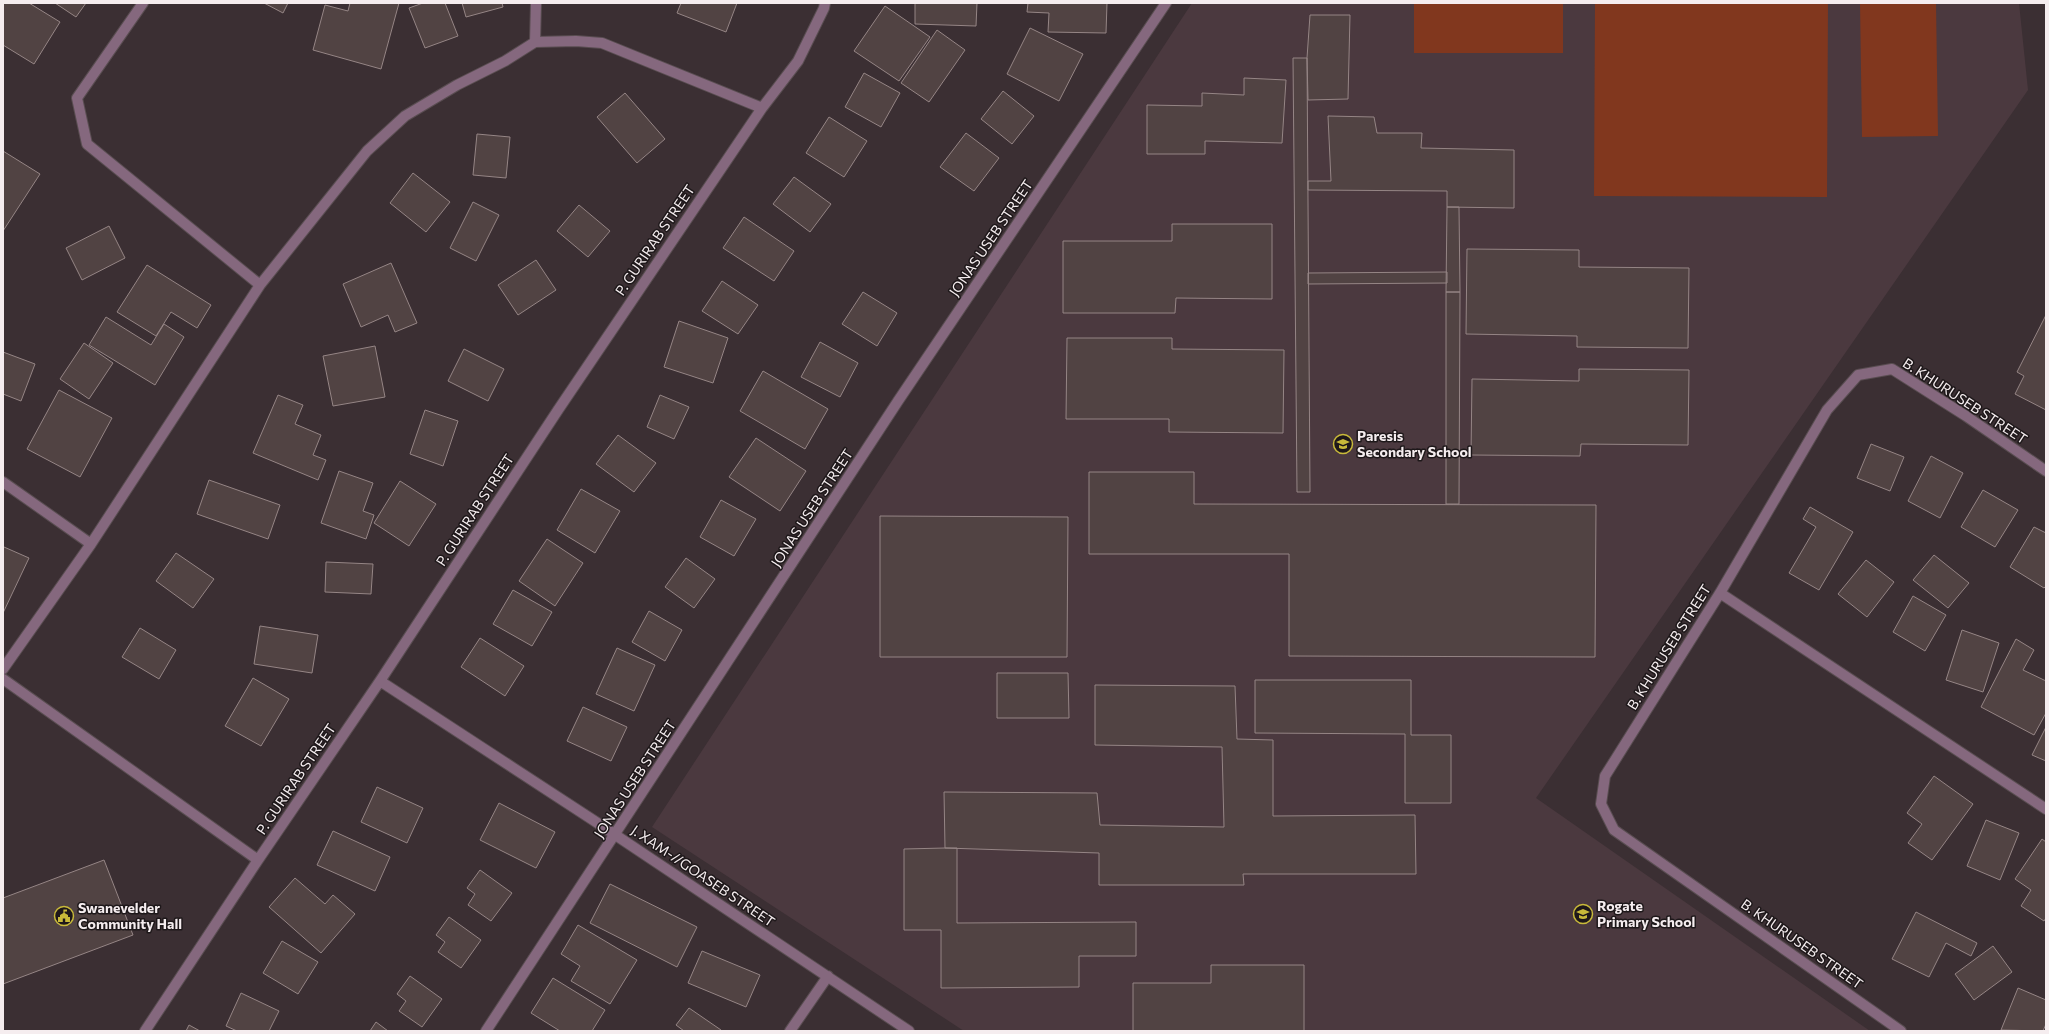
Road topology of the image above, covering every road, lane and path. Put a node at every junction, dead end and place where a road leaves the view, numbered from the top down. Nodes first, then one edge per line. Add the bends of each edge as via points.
1 (143, 3) edge
2 (536, 3) edge
3 (824, 3) edge
4 (1166, 3) edge
5 (535, 42) junction
6 (762, 108) junction
7 (260, 285) junction
8 (2046, 471) edge
9 (3, 482) edge
10 (91, 544) junction
11 (1720, 593) junction
12 (3, 669) edge
13 (3, 679) edge
14 (380, 681) junction
15 (2046, 809) edge
16 (615, 835) junction
17 (258, 860) junction
18 (828, 976) junction
19 (145, 1031) edge
20 (486, 1031) edge
21 (790, 1031) edge
22 (909, 1031) edge
23 (1901, 1031) edge

1 - 7 street via 77,98 87,144
2 - 5 street
3 - 6 street, P. GURIRAB STREET via 824,8 798,61
4 - 16 street, JONAS USEB STREET via 893,408
5 - 6 street via 602,43
5 - 7 street via 405,116 366,151
6 - 14 street, P. GURIRAB STREET via 553,417
7 - 10 street
8 - 11 street, B. KHURUSEB STREET via 1892,369 1858,375 1827,410
9 - 10 street
10 - 12 street
11 - 15 street
11 - 23 street, B. KHURUSEB STREET via 1605,776 1601,804 1614,830
13 - 17 street
14 - 16 street, J. XAM-//GOASEB STREET
14 - 17 street, P. GURIRAB STREET
16 - 18 street, J. XAM-//GOASEB STREET
16 - 20 street, JONAS USEB STREET
17 - 19 street, P. GURIRAB STREET
18 - 21 street
18 - 22 street, J. XAM-//GOASEB STREET

